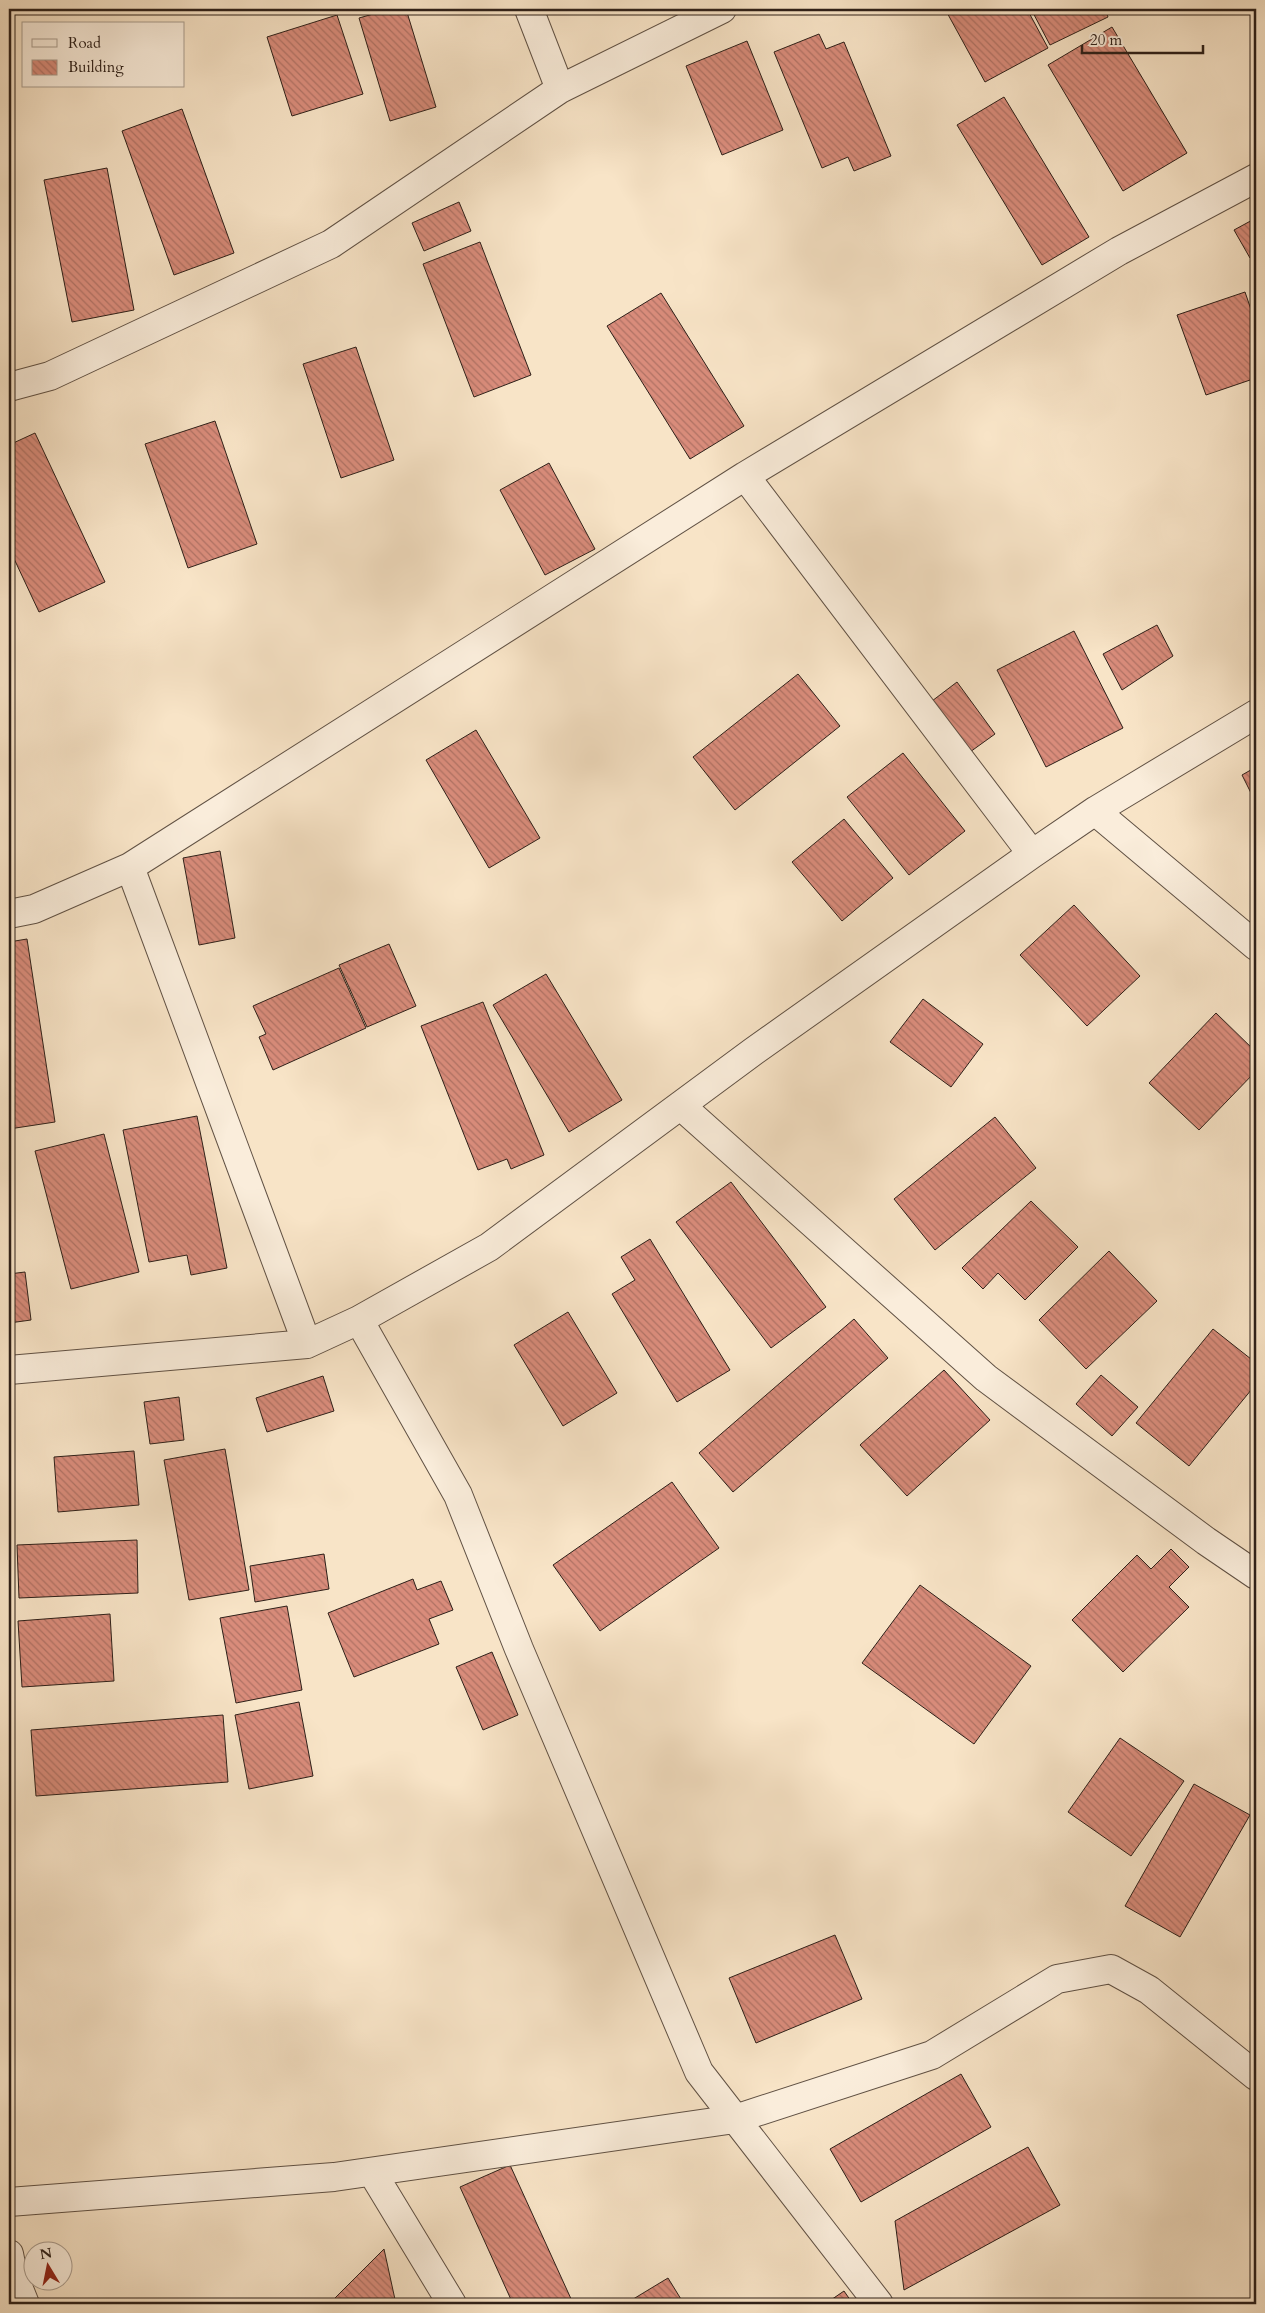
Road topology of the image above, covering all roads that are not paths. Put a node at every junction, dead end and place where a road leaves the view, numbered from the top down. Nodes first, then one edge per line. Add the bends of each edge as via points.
1 (529, 9) edge
2 (722, 9) edge
3 (560, 90) junction
4 (1256, 178) edge
5 (9, 387) edge
6 (745, 476) junction
7 (1256, 714) edge
8 (1095, 811) junction
9 (1032, 854) junction
10 (130, 867) junction
11 (9, 914) edge
12 (1256, 946) edge
13 (681, 1106) junction
14 (359, 1320) junction
15 (307, 1344) junction
16 (9, 1370) edge
17 (1256, 1575) edge
18 (1256, 2076) edge
19 (735, 2119) junction
20 (372, 2172) junction
21 (9, 2202) edge
22 (9, 2254) edge
23 (25, 2304) edge
24 (452, 2304) edge
25 (879, 2304) edge

1 - 3 street
2 - 3 street
3 - 5 street via 331,244 50,376
4 - 6 street via 1118,251
6 - 9 street
6 - 10 street
7 - 8 street
8 - 9 street
8 - 12 street
9 - 13 street
10 - 11 street via 34,909
10 - 15 street
13 - 14 street via 489,1247
13 - 17 street via 986,1378
14 - 15 street
14 - 19 street via 458,1494 518,1649 699,2072
15 - 16 street
18 - 19 street via 1149,1990 1111,1969 1057,1979 932,2055
19 - 20 street
19 - 25 street
20 - 21 street
20 - 24 street
22 - 23 street

